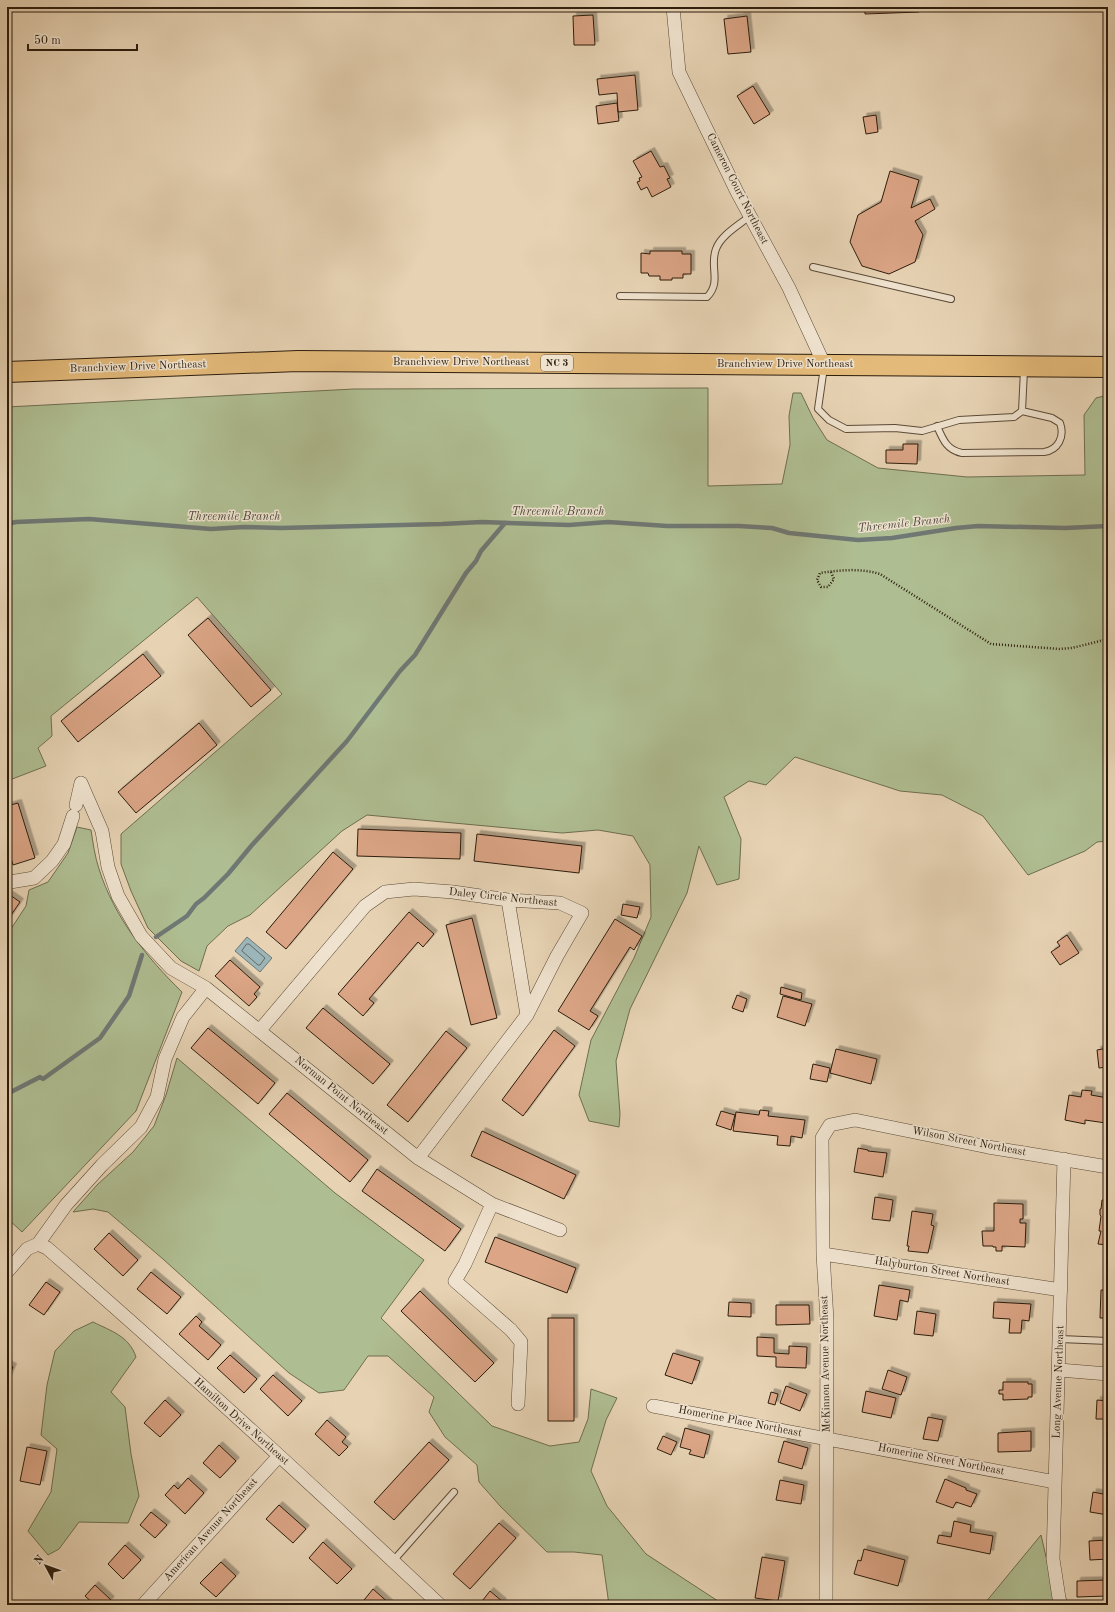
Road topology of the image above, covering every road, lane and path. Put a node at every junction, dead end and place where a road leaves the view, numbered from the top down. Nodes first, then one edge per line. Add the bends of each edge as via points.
1 (673, 7) edge
2 (750, 216) junction
3 (813, 266) dead end
4 (620, 296) dead end
5 (951, 299) dead end
6 (824, 364) junction
7 (1024, 366) junction
8 (1108, 367) edge
9 (7, 372) edge
10 (1022, 411) junction
11 (937, 426) junction
12 (831, 572) junction
13 (1108, 639) edge
14 (10, 882) dead end
15 (508, 900) junction
16 (206, 988) junction
17 (527, 1015) junction
18 (260, 1030) junction
19 (830, 1125) joint
20 (418, 1158) junction
21 (1064, 1159) junction
22 (1108, 1167) edge
23 (492, 1204) junction
24 (560, 1230) dead end
25 (38, 1244) junction
26 (823, 1254) junction
27 (7, 1272) edge
28 (1061, 1290) junction
29 (1060, 1338) junction
30 (1108, 1341) edge
31 (1059, 1370) junction
32 (1108, 1374) edge
33 (518, 1404) dead end
34 (653, 1406) dead end
35 (827, 1438) junction
36 (279, 1456) junction
37 (1055, 1482) junction
38 (454, 1492) dead end
39 (392, 1561) junction
40 (143, 1605) edge
41 (440, 1605) edge
42 (826, 1605) edge
43 (1061, 1605) edge

1 - 2 street, Cameron Court Northeast via 679,72
2 - 4 lane via 720,241 716,248 715,283 713,292 707,297
2 - 6 street, Cameron Court Northeast via 789,288
3 - 5 lane
6 - 7 main road, Branchview Drive Northeast / NC 3
6 - 9 main road, Branchview Drive Northeast / NC 3 via 298,361
6 - 11 lane via 818,408 829,420 846,430 895,428 922,431
7 - 8 main road, Branchview Drive Northeast / NC 3
7 - 10 lane
10 - 11 lane via 1014,417 959,420
10 - 11 lane via 1052,418 1060,423 1062,433 1055,448 1044,452 956,452 943,442
12 - 12 path via 820,574 817,580 821,587 828,587 834,579
12 - 13 path via 868,570 880,574 991,644 1060,649
14 - 16 street, Norman Point Northeast via 34,878 52,861 64,844 81,783 102,831 108,867 118,896 141,936 171,968
15 - 17 street
15 - 17 street, Daley Circle Northeast via 560,903 582,912
15 - 18 street, Daley Circle Northeast via 414,889 385,892 365,906
16 - 18 street, Norman Point Northeast
16 - 25 street via 183,1017 165,1059 157,1097 141,1127 102,1165
17 - 20 street, Daley Circle Northeast
18 - 20 street, Norman Point Northeast
19 - 21 street, Wilson Street Northeast via 855,1120 988,1147
19 - 26 street, McKinnon Avenue Northeast via 822,1138
20 - 23 street, Norman Point Northeast
21 - 22 street, Wilson Street Northeast
21 - 28 street, Long Avenue Northeast
23 - 24 street, Norman Point Northeast
23 - 33 street via 455,1281 511,1330 521,1342
25 - 27 street via 27,1249
25 - 36 street, Hamilton Drive Northeast via 47,1248 102,1296
26 - 28 street, Halyburton Street Northeast
26 - 35 street, McKinnon Avenue Northeast via 827,1320
28 - 29 street, Long Avenue Northeast
29 - 30 lane
29 - 31 street, Long Avenue Northeast
31 - 32 street
31 - 37 street, Long Avenue Northeast
34 - 35 street, Homerine Place Northeast
35 - 37 street, Homerine Street Northeast
35 - 42 street, McKinnon Avenue Northeast
36 - 39 street, Hamilton Drive Northeast
36 - 40 street, American Avenue Northeast
37 - 43 street, Long Avenue Northeast via 1054,1559
38 - 39 lane
39 - 41 street, Hamilton Drive Northeast

